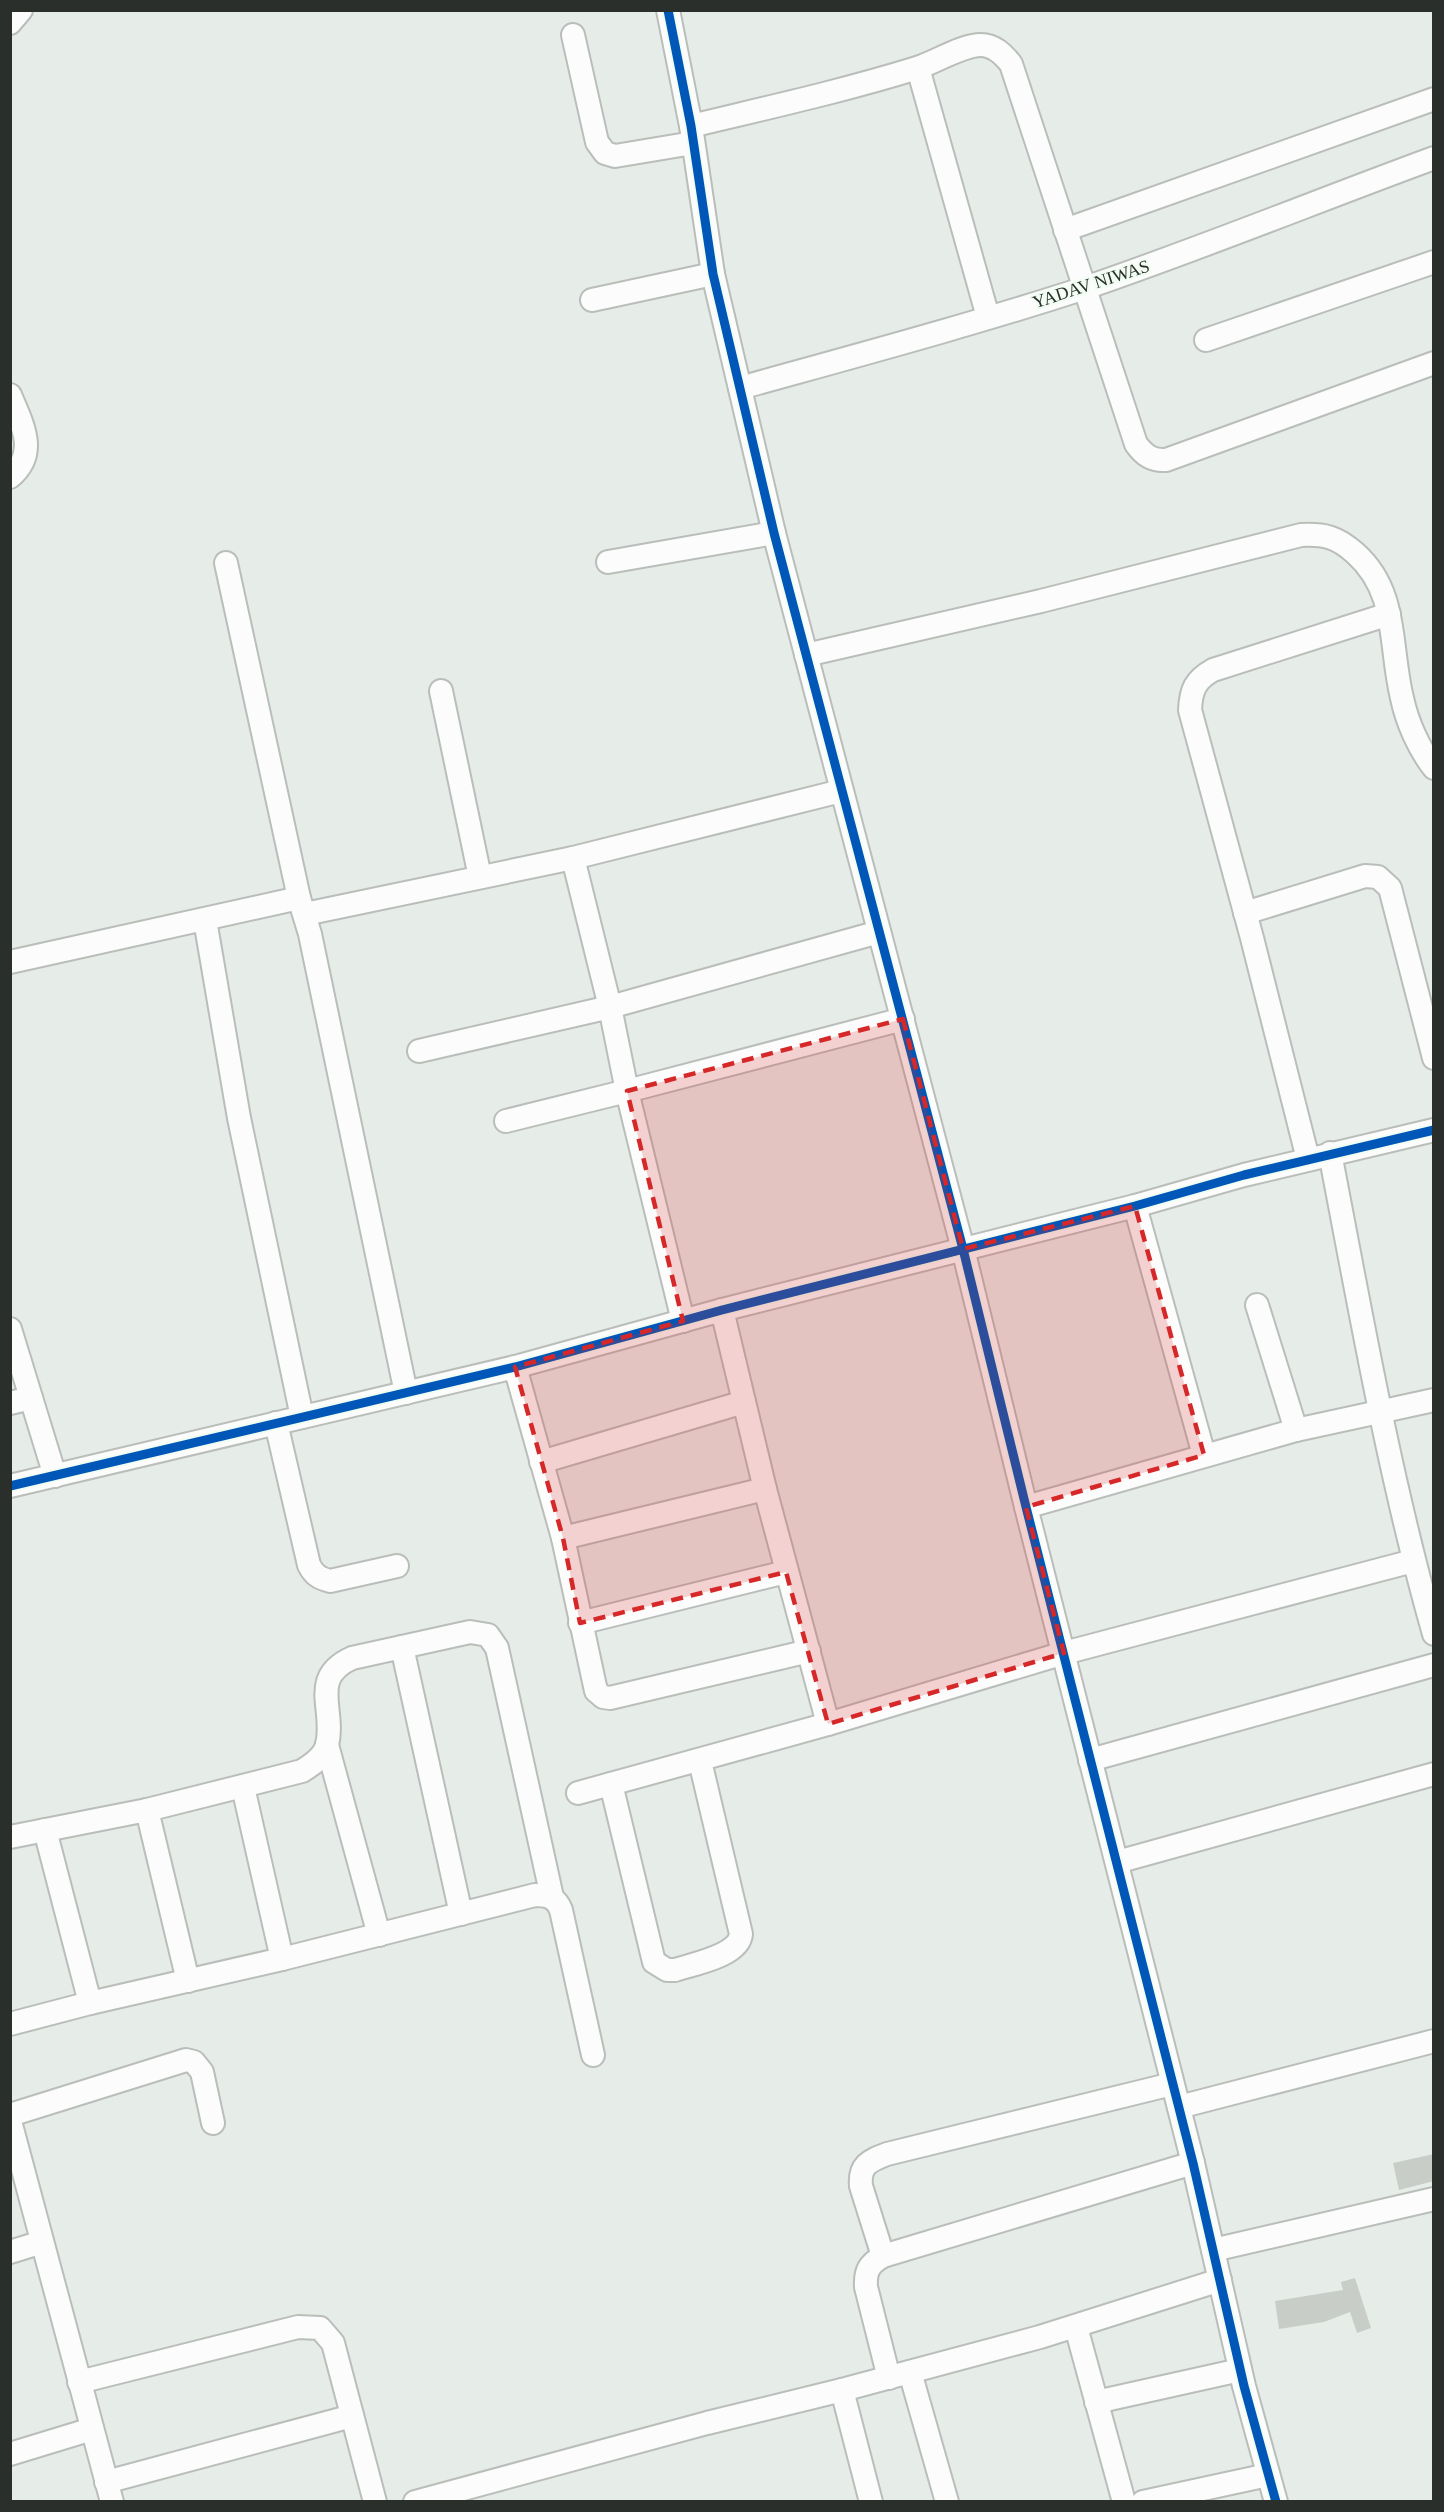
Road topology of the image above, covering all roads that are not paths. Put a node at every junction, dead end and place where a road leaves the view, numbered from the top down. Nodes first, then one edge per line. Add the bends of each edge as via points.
1 (21, 10) edge
2 (668, 10) edge
3 (10, 23) edge
4 (573, 35) dead end
5 (918, 68) junction
6 (1434, 99) edge
7 (692, 135) junction
8 (1434, 158) edge
9 (1065, 230) junction
10 (1434, 262) edge
11 (713, 274) junction
12 (1084, 288) junction
13 (592, 300) dead end
14 (988, 317) junction
15 (1206, 340) dead end
16 (1434, 363) edge
17 (741, 388) junction
18 (10, 395) edge
19 (10, 477) edge
20 (774, 533) junction
21 (226, 562) dead end
22 (608, 562) dead end
23 (1389, 614) junction
24 (806, 655) junction
25 (441, 691) dead end
26 (1434, 768) edge
27 (841, 791) junction
28 (573, 858) junction
29 (480, 877) junction
30 (302, 906) junction
31 (1245, 913) junction
32 (205, 920) junction
33 (879, 932) junction
34 (10, 962) edge
35 (610, 1006) junction
36 (903, 1019) junction
37 (419, 1052) dead end
38 (1434, 1058) edge
39 (627, 1091) junction
40 (506, 1121) dead end
41 (1434, 1130) edge
42 (1330, 1153) junction
43 (1308, 1159) junction
44 (1135, 1206) junction
45 (963, 1250) junction
46 (1257, 1305) dead end
47 (722, 1310) junction
48 (683, 1321) junction
49 (10, 1329) edge
50 (515, 1367) junction
51 (406, 1393) junction
52 (21, 1400) edge
53 (1434, 1400) edge
54 (744, 1402) junction
55 (1380, 1413) junction
56 (302, 1417) junction
57 (276, 1423) junction
58 (1296, 1430) junction
59 (1204, 1455) junction
60 (541, 1462) junction
61 (55, 1476) junction
62 (10, 1486) edge
63 (765, 1489) junction
64 (1026, 1507) junction
65 (563, 1538) junction
66 (1413, 1561) junction
67 (397, 1566) dead end
68 (786, 1572) junction
69 (580, 1623) junction
70 (1434, 1634) edge
71 (402, 1647) junction
72 (809, 1651) junction
73 (1064, 1653) junction
74 (1434, 1665) edge
75 (828, 1724) junction
76 (327, 1745) junction
77 (1090, 1760) junction
78 (700, 1761) junction
79 (1434, 1774) edge
80 (611, 1784) junction
81 (243, 1787) junction
82 (578, 1793) dead end
83 (147, 1810) junction
84 (45, 1830) junction
85 (10, 1837) edge
86 (1117, 1862) junction
87 (552, 1898) junction
88 (461, 1914) junction
89 (379, 1935) junction
90 (282, 1959) junction
91 (188, 1981) junction
92 (90, 2003) junction
93 (10, 2024) edge
94 (1434, 2041) edge
95 (593, 2055) dead end
96 (1172, 2084) junction
97 (1179, 2107) junction
98 (10, 2115) edge
99 (213, 2122) dead end
100 (12, 2136) edge
101 (1193, 2163) junction
102 (1434, 2199) edge
103 (42, 2242) junction
104 (1213, 2250) junction
105 (10, 2252) edge
106 (883, 2256) junction
107 (1220, 2280) junction
108 (1076, 2327) junction
109 (1240, 2370) junction
110 (899, 2375) junction
111 (79, 2382) junction
112 (842, 2390) junction
113 (1096, 2402) junction
114 (352, 2416) junction
115 (92, 2430) junction
116 (10, 2454) edge
117 (1268, 2475) junction
118 (109, 2492) edge
119 (375, 2502) edge
120 (415, 2502) edge
121 (871, 2502) edge
122 (947, 2502) edge
123 (1124, 2502) edge
124 (1143, 2502) edge
125 (1276, 2502) edge

1 - 3 street
2 - 7 street
4 - 7 street via 597,142 605,153 615,156
5 - 7 street
5 - 9 street via 972,46 996,48 1005,56 1011,64
5 - 14 street
6 - 9 street
7 - 11 street
8 - 12 street, YADAV NIWAS
9 - 12 street
10 - 15 street
11 - 13 street
11 - 17 street
12 - 14 street, YADAV NIWAS
12 - 16 street via 1136,444 1156,461
14 - 17 street, YADAV NIWAS
17 - 20 street
18 - 19 street via 24,430 26,447 21,467
20 - 22 street
20 - 24 street
21 - 30 street
23 - 24 street via 1376,576 1344,544 1323,534 1301,535
23 - 26 street via 1407,717
23 - 31 street via 1213,670 1196,682 1190,710
24 - 27 street
25 - 29 street
27 - 28 street
27 - 33 street
28 - 29 street
28 - 35 street
29 - 30 street
30 - 32 street
30 - 51 street
31 - 38 street via 1365,876 1384,881 1390,888
31 - 43 street
32 - 34 street
32 - 56 street via 239,1118
33 - 35 street
33 - 36 street
35 - 37 street
35 - 39 street
36 - 39 street
36 - 45 street
39 - 40 street
39 - 48 street
41 - 42 street
42 - 43 street
42 - 55 street
43 - 44 street
44 - 45 street
44 - 59 street
45 - 47 street
45 - 64 street
46 - 58 street
47 - 48 street
47 - 54 street
48 - 50 street
49 - 52 street
50 - 51 street
50 - 60 street
51 - 56 street
52 - 61 street
53 - 55 street
54 - 60 street
54 - 63 street
55 - 58 street
55 - 66 street
56 - 57 street
57 - 61 street
57 - 67 street via 313,1572 330,1581
58 - 59 street
59 - 64 street
60 - 65 street
61 - 62 street
63 - 65 street
63 - 68 street
64 - 73 street
65 - 69 street
66 - 70 street
66 - 73 street
68 - 69 street
68 - 72 street
69 - 72 street via 594,1686 603,1697 610,1698
71 - 76 street via 352,1658 333,1669 327,1686
71 - 87 street via 470,1632 488,1635 497,1648
71 - 88 street
72 - 75 street
73 - 75 street
73 - 77 street
74 - 77 street
75 - 78 street
76 - 81 street via 314,1764 302,1771
76 - 89 street
77 - 86 street
78 - 80 street
78 - 80 street via 741,1934 730,1952 675,1970 654,1962
79 - 86 street
80 - 82 street
81 - 83 street
81 - 90 street
83 - 84 street
83 - 91 street
84 - 85 street
84 - 92 street
86 - 96 street
87 - 88 street via 535,1895
87 - 95 street via 561,1910
88 - 89 street
89 - 90 street
90 - 91 street
91 - 92 street
92 - 93 street
94 - 97 street
96 - 97 street
96 - 106 street via 870,2160 863,2166 861,2187
97 - 101 street
98 - 99 street via 186,2060 194,2062 202,2072
100 - 103 street
101 - 104 street
101 - 106 street
102 - 104 street
103 - 105 street
103 - 111 street
104 - 107 street
106 - 110 street via 868,2267 865,2276
107 - 108 street
107 - 109 street
108 - 110 street
108 - 113 street
109 - 113 street
109 - 117 street
110 - 112 street
110 - 122 street
111 - 114 street via 312,2326 320,2328 333,2343
111 - 115 street
112 - 120 street via 707,2422
112 - 121 street
113 - 123 street
114 - 118 street
114 - 119 street
115 - 116 street
115 - 118 street
117 - 124 street
117 - 125 street

